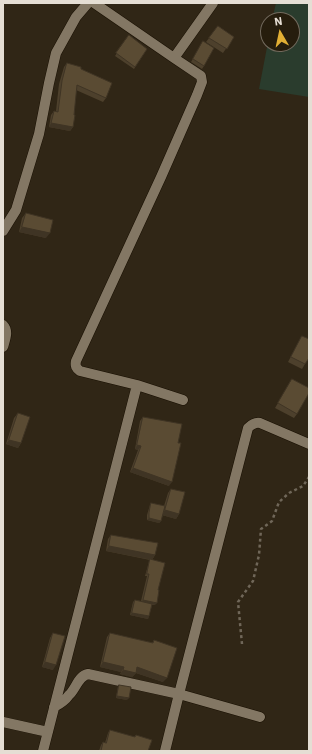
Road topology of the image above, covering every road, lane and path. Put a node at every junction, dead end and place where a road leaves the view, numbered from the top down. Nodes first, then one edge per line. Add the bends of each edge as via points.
1 (88, 3) edge
2 (94, 3) edge
3 (213, 3) edge
4 (174, 58) junction
5 (3, 231) edge
6 (3, 325) edge
7 (3, 347) edge
8 (137, 385) junction
9 (183, 400) dead end
10 (309, 444) edge
11 (309, 477) edge
12 (242, 644) dead end
13 (179, 694) junction
14 (54, 707) junction
15 (260, 717) dead end
16 (3, 722) edge
17 (48, 732) junction
18 (43, 751) edge
19 (165, 751) edge

1 - 5 street via 76,17 56,53 39,134 16,210
2 - 4 street
3 - 4 street
4 - 8 street via 201,76 198,95 75,365 80,371
6 - 7 street via 6,328 6,336
8 - 9 street
8 - 14 street
10 - 13 street via 260,423 252,424 248,428
11 - 12 path via 303,486 279,502 272,521 261,529 253,581 238,602
13 - 14 street via 84,674 62,703
13 - 15 street
13 - 19 street
14 - 17 street
16 - 17 street
17 - 18 street

